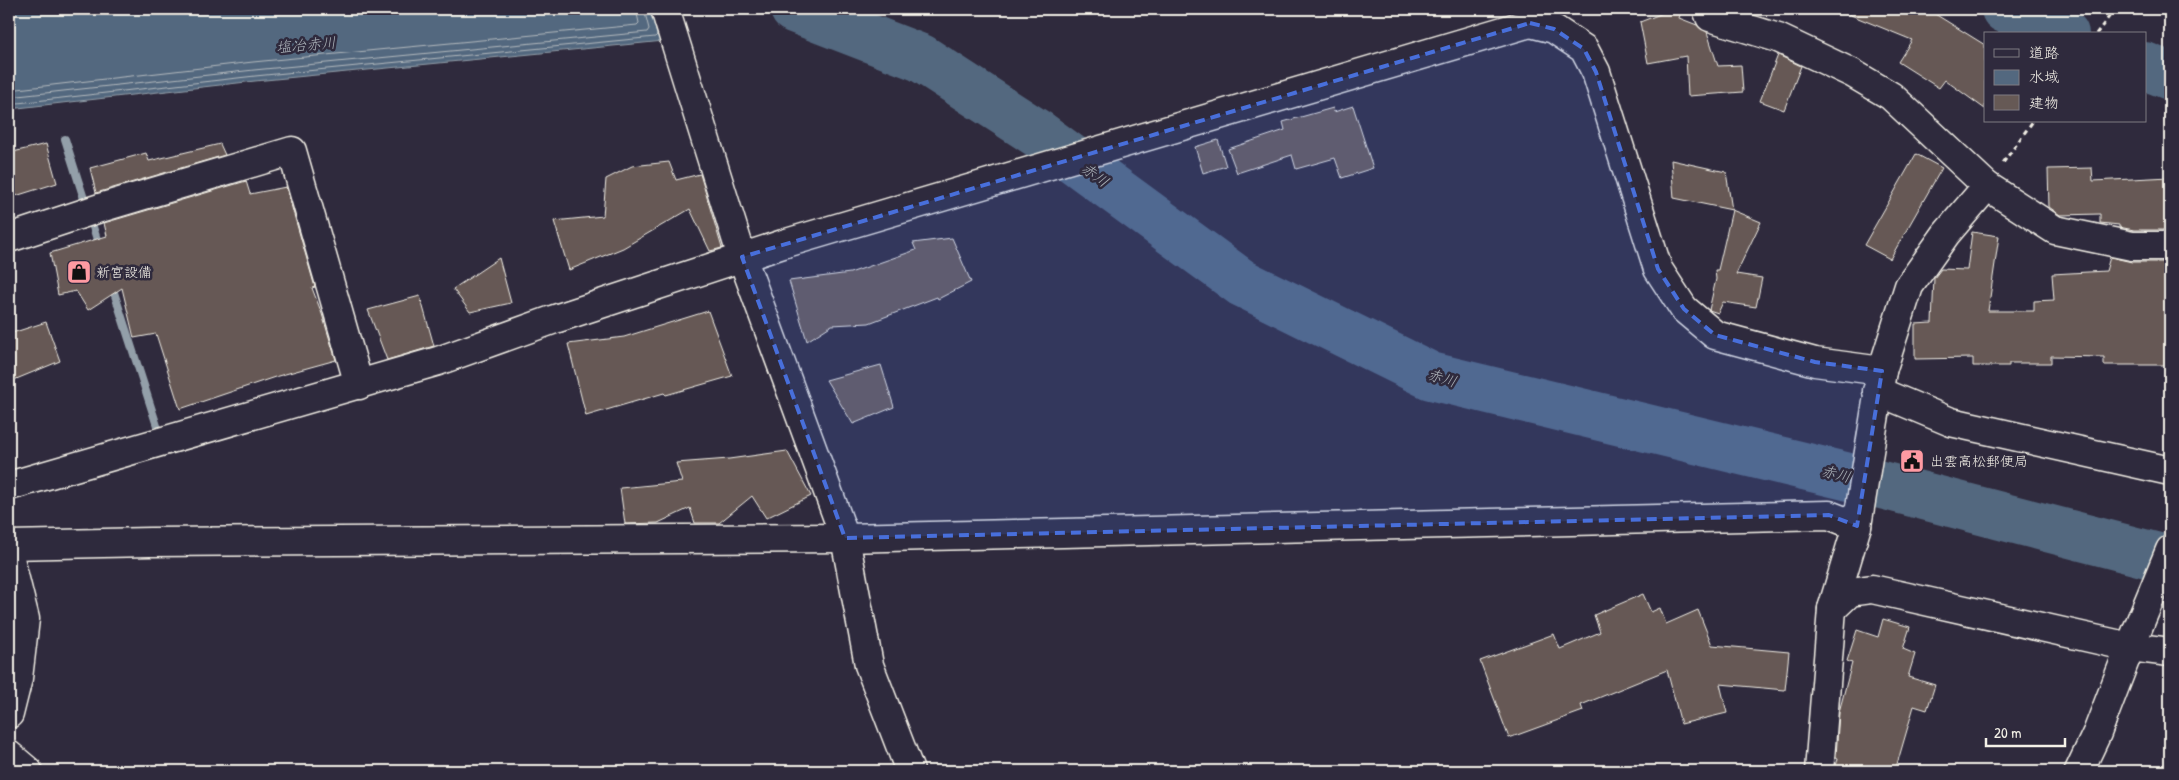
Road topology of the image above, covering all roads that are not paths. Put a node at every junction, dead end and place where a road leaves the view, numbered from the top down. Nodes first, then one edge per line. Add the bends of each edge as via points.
1 (665, 9) edge
2 (1707, 9) edge
3 (1987, 186) junction
4 (9, 238) edge
5 (2170, 246) edge
6 (742, 256) junction
7 (1880, 381) junction
8 (359, 385) junction
9 (2170, 471) edge
10 (9, 486) edge
11 (1857, 526) junction
12 (845, 538) junction
13 (9, 545) edge
14 (2170, 550) edge
15 (9, 555) edge
16 (1832, 609) junction
17 (2130, 647) junction
18 (2170, 652) edge
19 (9, 714) edge
20 (9, 755) edge
21 (28, 771) edge
22 (910, 771) edge
23 (1820, 771) edge
24 (2079, 771) edge

1 - 6 street
2 - 3 street via 1710,17 1778,38 1852,73 1891,96
3 - 5 street via 2055,230 2132,246
3 - 7 street via 1946,234 1909,286
4 - 8 street via 292,151
6 - 7 street via 1530,23 1554,29 1584,49 1596,72 1658,269 1684,309 1715,335
6 - 8 street
6 - 12 street
7 - 9 street via 1951,422
7 - 11 street
8 - 10 street
11 - 12 street via 1829,515
11 - 16 street
12 - 13 street
12 - 22 street via 869,665
14 - 17 street
15 - 19 street via 25,619 18,678
16 - 17 street via 1850,592 1872,589
16 - 23 street
17 - 18 street
17 - 24 street via 2098,732
20 - 21 street

